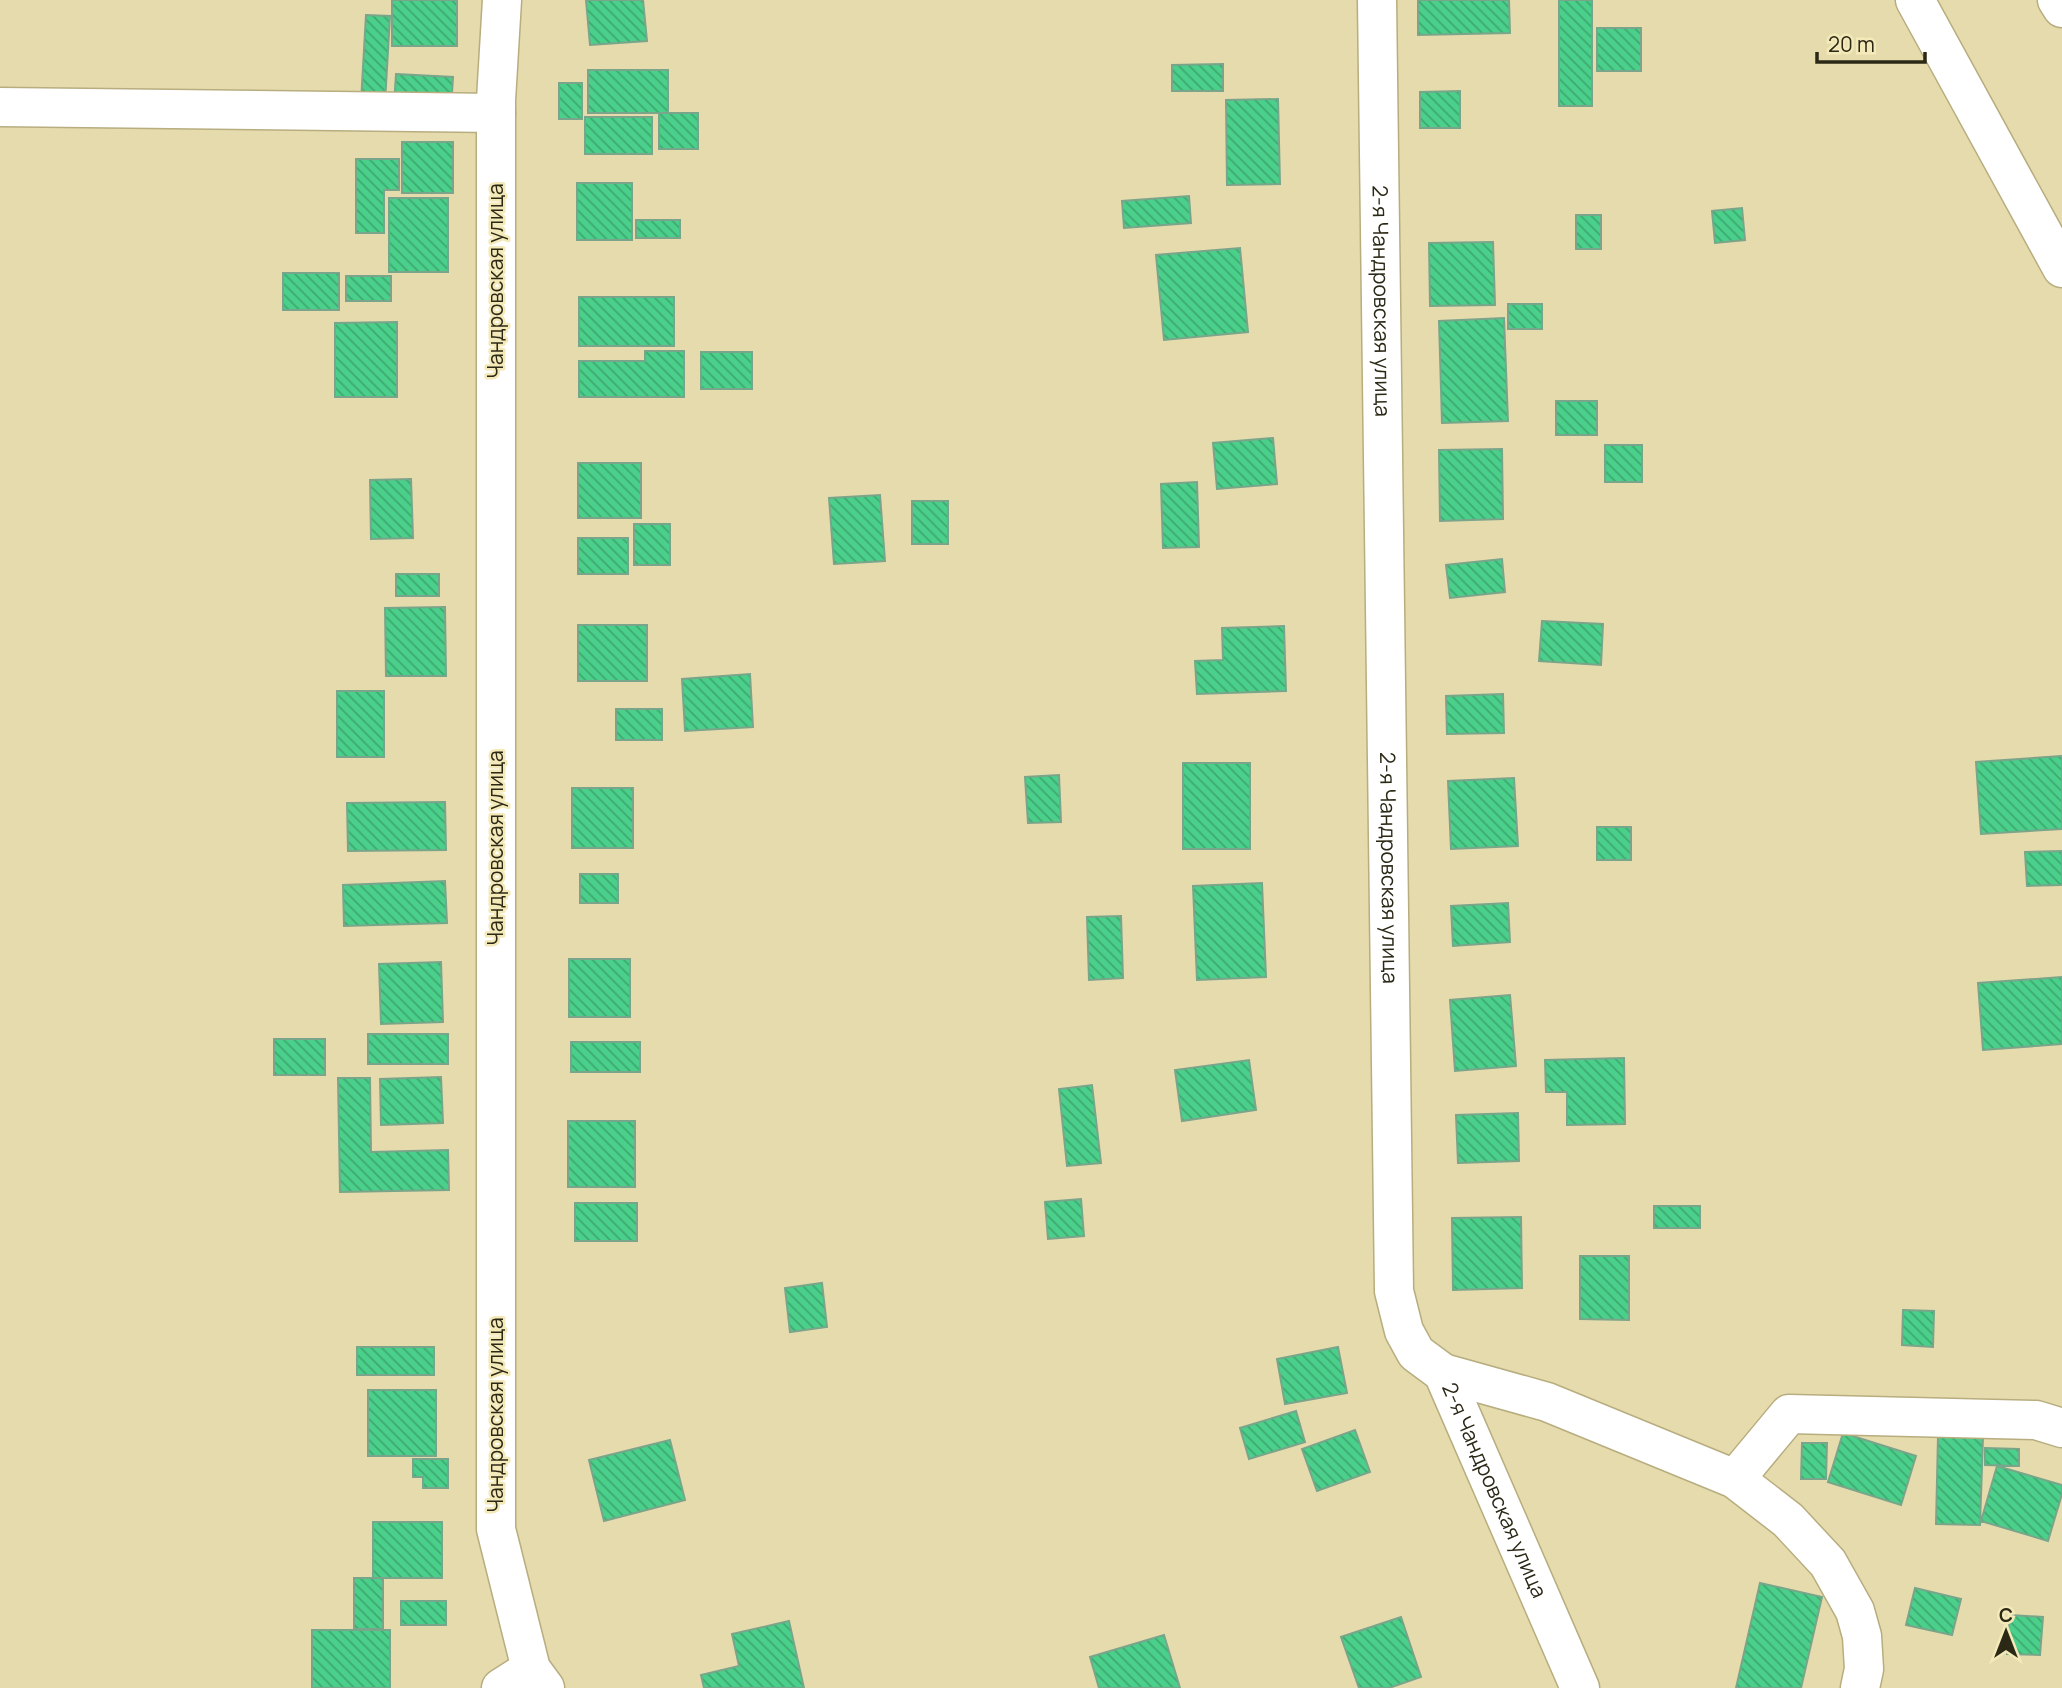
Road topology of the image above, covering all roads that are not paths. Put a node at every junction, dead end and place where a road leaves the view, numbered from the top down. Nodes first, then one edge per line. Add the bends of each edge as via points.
1 (502, 0) edge
2 (1377, 0) edge
3 (1915, 0) edge
4 (2057, 0) edge
5 (2062, 8) edge
6 (0, 107) edge
7 (496, 113) junction
8 (2062, 268) edge
9 (1443, 1373) junction
10 (2062, 1428) edge
11 (1735, 1479) junction
12 (526, 1682) edge
13 (1580, 1688) edge
14 (1860, 1688) edge

1 - 7 street, Чандровская улица
2 - 9 street, 2-я Чандровская улица via 1394,1291 1404,1331 1416,1353
3 - 8 street
4 - 5 street
6 - 7 street
7 - 12 street, Чандровская улица via 496,1530
9 - 11 street via 1547,1402
9 - 13 street, 2-я Чандровская улица
10 - 11 street via 2036,1420 1789,1414
11 - 14 street via 1788,1520 1828,1563 1855,1611 1863,1636

